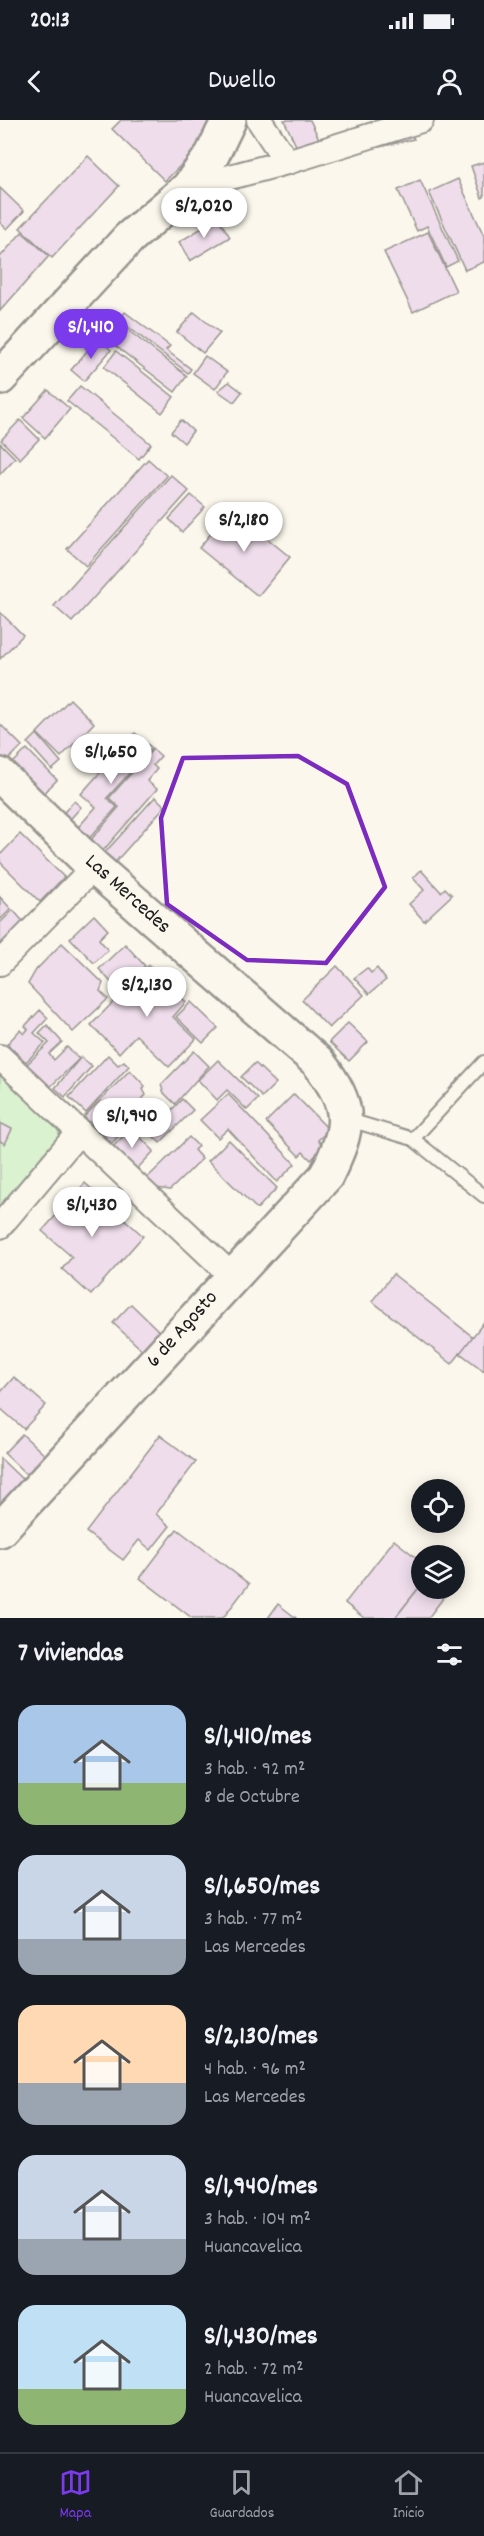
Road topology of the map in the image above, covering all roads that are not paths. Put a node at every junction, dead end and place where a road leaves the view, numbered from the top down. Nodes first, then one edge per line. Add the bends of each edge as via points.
1 (229, 120) edge
2 (260, 120) edge
3 (422, 120) edge
4 (287, 162) junction
5 (188, 188) junction
6 (0, 378) edge
7 (0, 775) edge
8 (94, 867) junction
9 (0, 963) edge
10 (0, 1057) edge
11 (484, 1062) edge
12 (345, 1119) junction
13 (79, 1132) junction
14 (413, 1139) junction
15 (484, 1196) edge
16 (0, 1226) edge
17 (232, 1276) junction
18 (0, 1530) edge

1 - 5 street via 212,155
2 - 4 street
3 - 4 street
4 - 5 street
5 - 6 street via 129,237
7 - 8 street, Las Mercedes
8 - 9 street
8 - 12 street, Las Mercedes via 318,1062 337,1087
10 - 13 street
11 - 14 lane
12 - 14 lane
12 - 17 street, 6 de Agosto via 340,1149 326,1176
13 - 16 street
13 - 17 street
14 - 15 lane
17 - 18 street, 6 de Agosto

